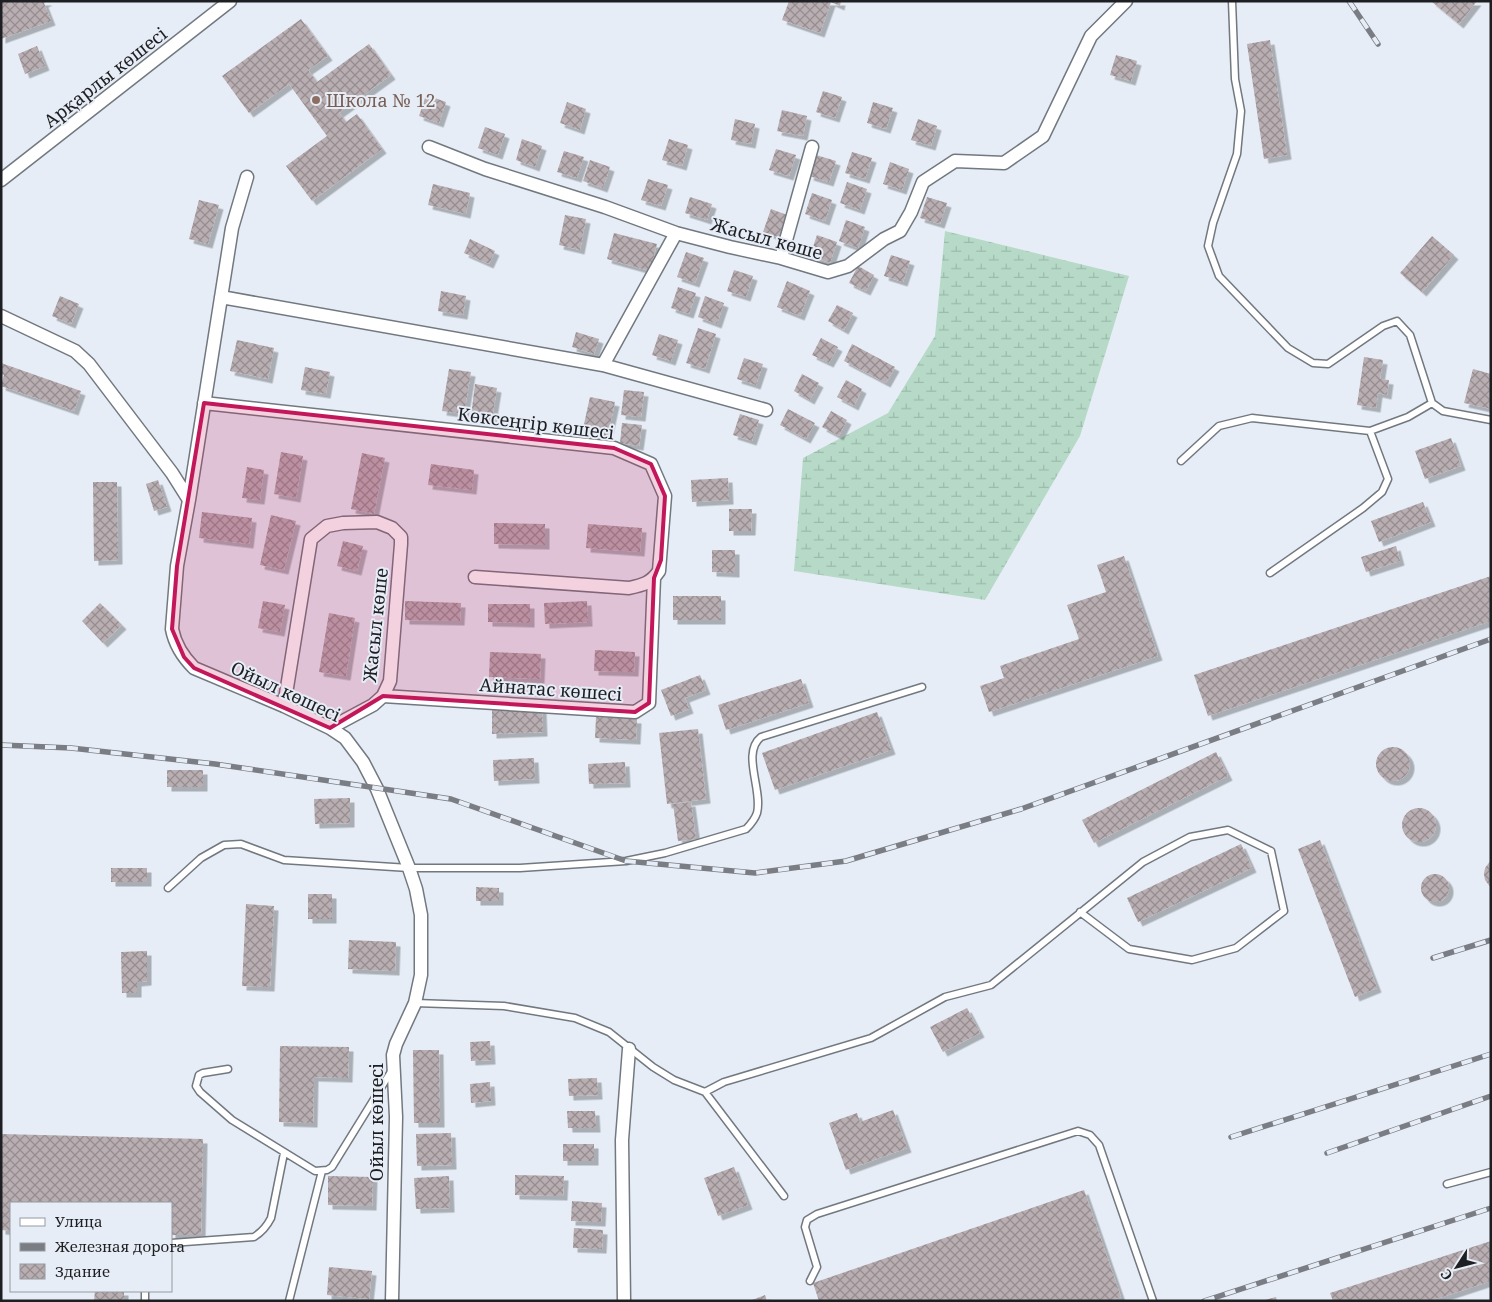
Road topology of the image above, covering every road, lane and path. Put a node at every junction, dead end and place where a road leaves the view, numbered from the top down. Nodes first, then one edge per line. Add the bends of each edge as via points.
1 (230, 1) edge
2 (1126, 1) edge
3 (1232, 1) edge
4 (429, 148) dead end
5 (812, 148) dead end
6 (247, 177) dead end
7 (1, 180) edge
8 (676, 233) junction
9 (780, 258) junction
10 (220, 297) junction
11 (1, 316) edge
12 (603, 365) junction
13 (204, 403) junction
14 (1432, 403) junction
15 (766, 410) dead end
16 (1491, 420) edge
17 (1370, 431) junction
18 (1181, 461) dead end
19 (188, 500) junction
20 (1270, 573) dead end
21 (475, 577) dead end
22 (654, 578) junction
23 (922, 687) dead end
24 (383, 696) junction
25 (284, 706) junction
26 (330, 728) junction
27 (409, 868) junction
28 (168, 888) dead end
29 (1080, 912) junction
30 (415, 1002) junction
31 (629, 1049) junction
32 (394, 1067) junction
33 (228, 1069) dead end
34 (705, 1092) junction
35 (284, 1153) junction
36 (322, 1171) junction
37 (1491, 1172) edge
38 (1447, 1184) dead end
39 (784, 1196) dead end
40 (172, 1243) edge
41 (810, 1281) dead end
42 (289, 1301) edge
43 (392, 1301) edge
44 (624, 1301) edge
45 (1153, 1301) edge

1 - 7 street, Арқарлы көшесі
2 - 9 street, Жасыл көше via 1091,36 1043,136 1004,164 955,161 923,182 900,232 884,239 848,266 828,272
3 - 14 lane via 1235,79 1241,111 1237,154 1208,246 1219,276 1288,348 1313,363 1328,364 1383,326 1397,321 1410,335
4 - 8 street, Жасыл көше
5 - 9 street
6 - 10 street, Ойыл көшесі via 232,228
8 - 9 street, Жасыл көше
8 - 12 street
10 - 12 street
10 - 13 street, Ойыл көшесі
11 - 19 street via 75,352 89,364 172,473
12 - 15 street
13 - 19 street, Ойыл көшесі
13 - 22 street, Көксеңгір көшесі via 614,448 651,464 664,491 661,560
14 - 16 lane via 1443,411
14 - 17 lane via 1408,417
17 - 18 lane via 1252,418 1220,426
17 - 20 lane via 1388,479 1382,492
19 - 25 street, Ойыл көшесі via 178,566 174,638 184,658 194,668
21 - 22 street via 629,588 645,585
22 - 24 street, Айнатас көшесі via 649,703 635,712
23 - 27 lane via 756,741 753,749 757,812 746,829 626,861 520,868
24 - 25 street, Жасыл көше via 390,681 401,537 392,528 377,522 343,523 327,526 311,539
24 - 26 street, Жасыл көше via 373,705
25 - 26 street, Ойыл көшесі
26 - 27 street, Ойыл көшесі via 345,738 363,762
27 - 28 lane via 284,860 241,844 224,845 201,858
27 - 30 street, Ойыл көшесі via 421,915 421,975
29 - 29 lane via 1143,862 1190,837 1228,830 1271,851 1284,912 1236,948 1192,960 1129,949
29 - 34 lane via 991,985 945,997 870,1038 724,1082
30 - 31 lane via 504,1006 575,1018 609,1032
30 - 32 street, Ойыл көшесі via 396,1044
31 - 34 lane via 674,1080
31 - 44 street via 622,1140
32 - 36 lane via 332,1167
32 - 43 street, Ойыл көшесі
33 - 35 lane via 203,1072 196,1086 232,1120
34 - 39 lane
35 - 36 lane via 310,1170
35 - 40 lane via 271,1218 254,1237
36 - 42 lane
37 - 38 lane
41 - 45 lane via 818,1266 805,1228 807,1220 817,1214 1078,1132 1090,1135 1099,1145

